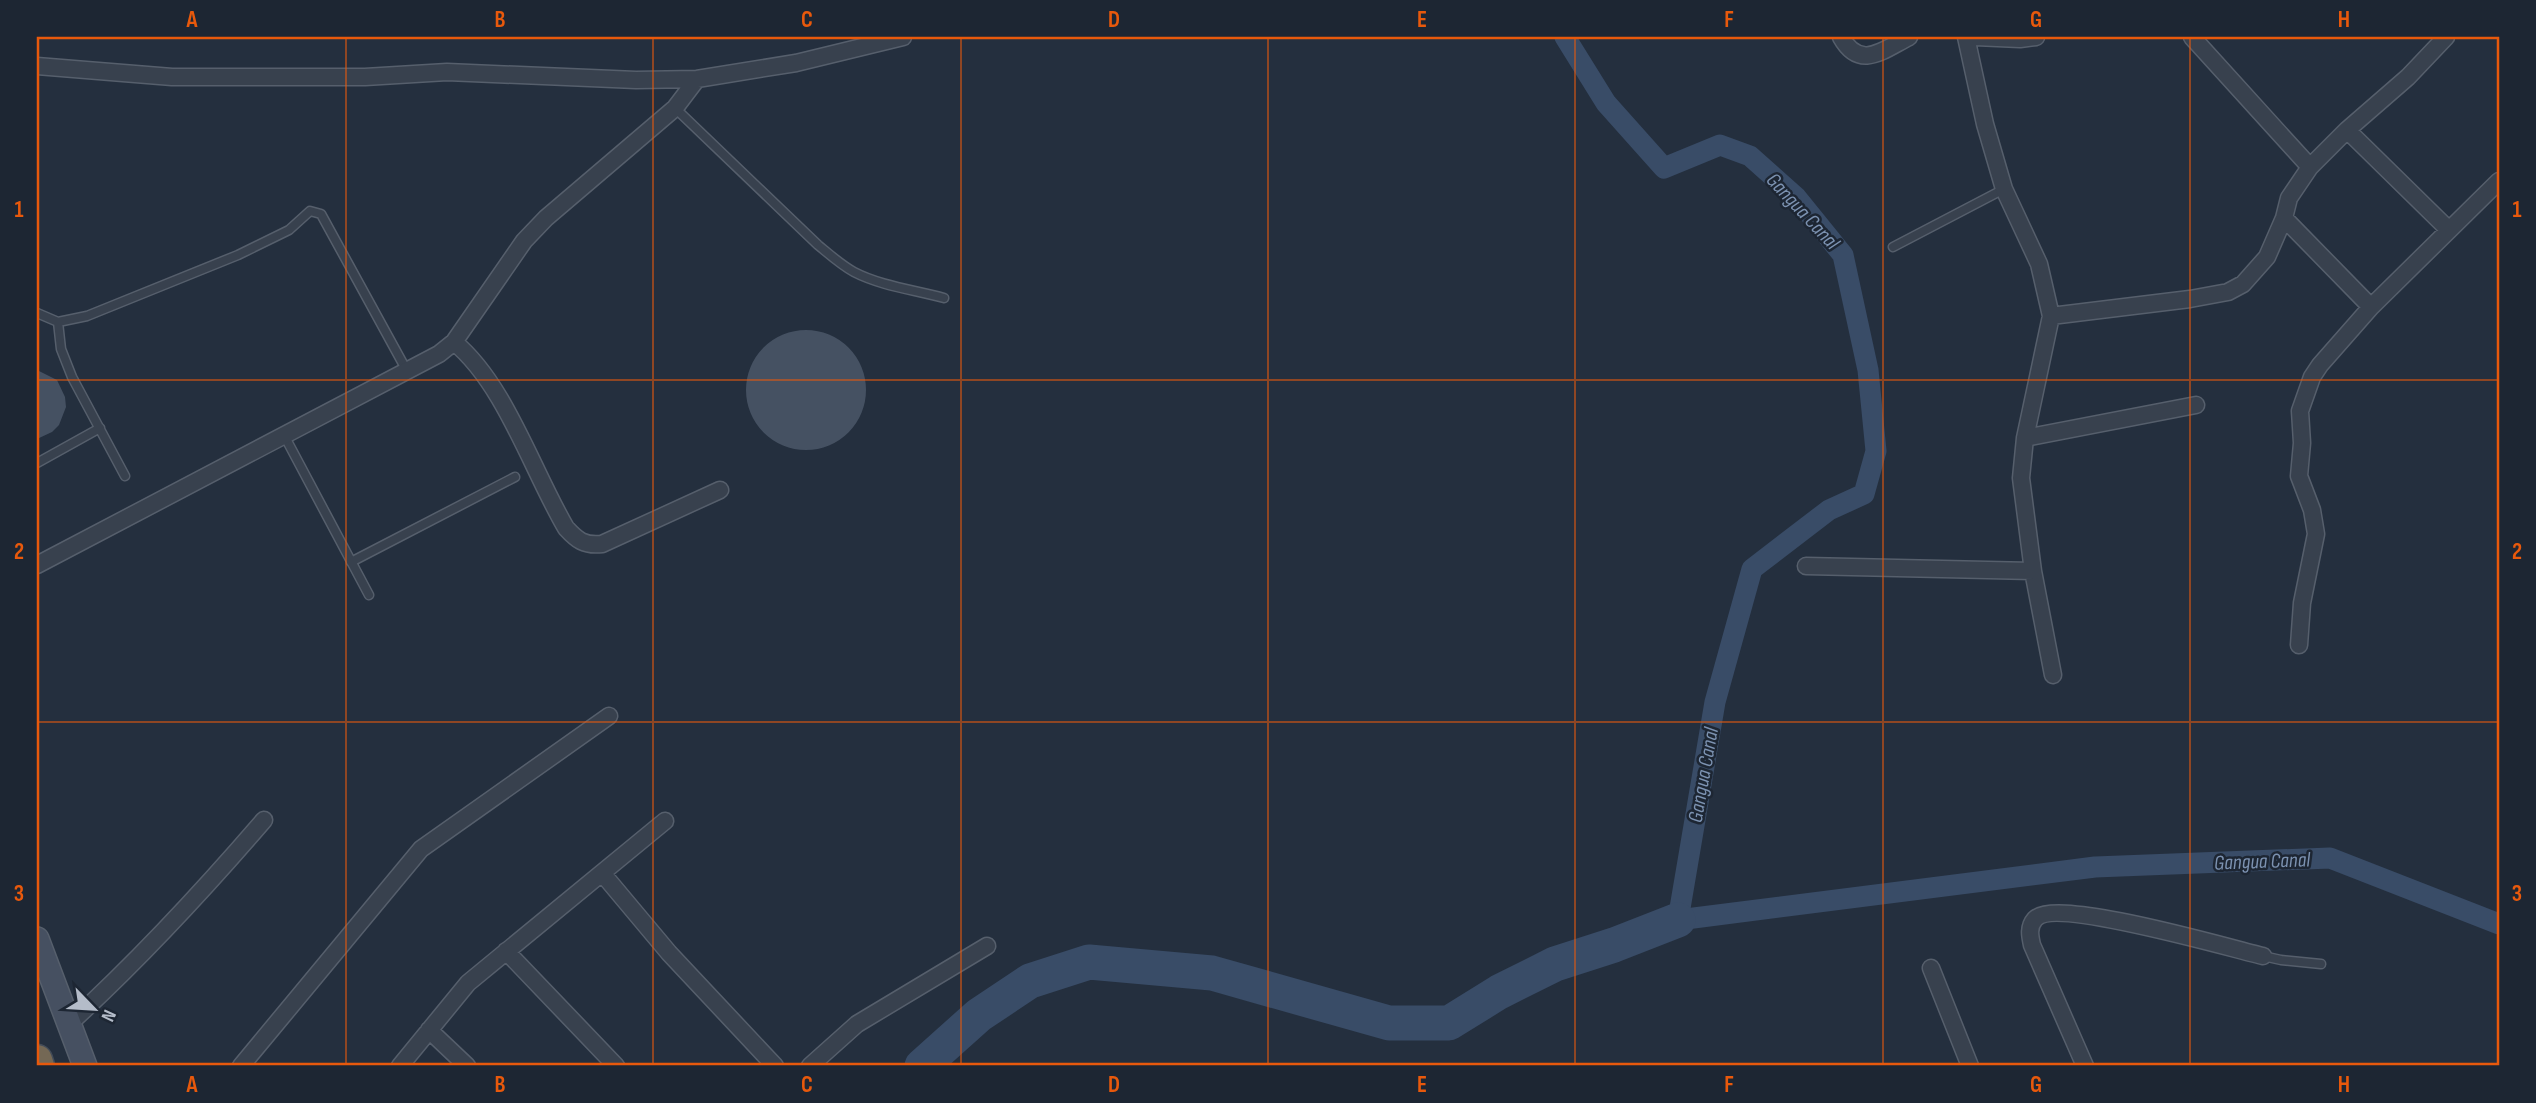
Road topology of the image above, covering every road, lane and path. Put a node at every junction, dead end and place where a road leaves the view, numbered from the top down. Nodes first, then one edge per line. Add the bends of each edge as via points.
1 (903, 37) edge
2 (1841, 37) edge
3 (1909, 37) edge
4 (1966, 37) edge
5 (1975, 37) edge
6 (2036, 37) edge
7 (2192, 37) edge
8 (2446, 37) edge
9 (37, 66) edge
10 (697, 79) junction
11 (675, 108) junction
12 (2347, 130) junction
13 (2310, 167) junction
14 (2499, 181) edge
15 (2004, 190) junction
16 (2284, 218) junction
17 (2449, 230) junction
18 (1893, 247) dead end
19 (944, 298) dead end
20 (2371, 307) junction
21 (37, 313) edge
22 (2051, 316) junction
23 (58, 322) junction
24 (454, 342) junction
25 (407, 371) junction
26 (2196, 405) dead end
27 (100, 428) junction
28 (285, 437) junction
29 (2025, 438) junction
30 (37, 463) edge
31 (125, 476) dead end
32 (515, 477) dead end
33 (720, 490) dead end
34 (351, 562) junction
35 (37, 565) edge
36 (1806, 566) dead end
37 (2033, 571) junction
38 (369, 596) dead end
39 (2299, 645) dead end
40 (2053, 675) dead end
41 (609, 716) dead end
42 (264, 820) dead end
43 (665, 821) dead end
44 (602, 873) junction
45 (37, 939) edge
46 (987, 946) dead end
47 (506, 951) junction
48 (2263, 956) joint
49 (2321, 964) dead end
50 (1931, 968) dead end
51 (69, 1024) junction
52 (429, 1030) junction
53 (37, 1060) edge
54 (39, 1066) edge
55 (85, 1066) edge
56 (241, 1066) edge
57 (400, 1066) edge
58 (467, 1066) edge
59 (616, 1066) edge
60 (775, 1066) edge
61 (810, 1066) edge
62 (1970, 1066) edge
63 (2085, 1066) edge

1 - 10 street via 796,63
2 - 3 street via 1848,48 1865,56
4 - 15 street
5 - 6 street
7 - 13 street
8 - 12 street
9 - 10 street via 172,77 365,77 447,72
10 - 11 street
11 - 19 lane via 839,262 873,279
11 - 24 street via 524,241
12 - 13 street
12 - 17 street
13 - 16 street via 2289,198
14 - 17 street
15 - 18 lane
15 - 22 street via 2039,264
16 - 20 street
16 - 22 street via 2258,270 2228,292
17 - 20 street
20 - 39 street via 2320,365 2300,411 2299,476 2316,534
21 - 23 lane
22 - 29 street
23 - 25 lane via 87,316 238,255 289,230 310,211 321,214
23 - 27 lane via 61,349 72,377
24 - 25 street
24 - 33 street via 479,366 495,391 562,521 576,539 602,544
25 - 28 street
26 - 29 street
27 - 30 lane
27 - 31 lane
28 - 34 lane
28 - 35 street
29 - 37 street via 2021,478
32 - 34 lane
34 - 38 lane
36 - 37 street
37 - 40 street
41 - 56 street via 421,849
42 - 51 street via 147,950
43 - 44 street
44 - 47 street
44 - 60 street via 669,953
45 - 51 street
46 - 61 street via 857,1024
47 - 52 street via 468,983
47 - 59 street
48 - 49 lane
48 - 63 street via 2107,918 2043,914 2029,933 2032,945
50 - 62 street
51 - 55 street
52 - 57 street
52 - 58 street
53 - 54 highway

